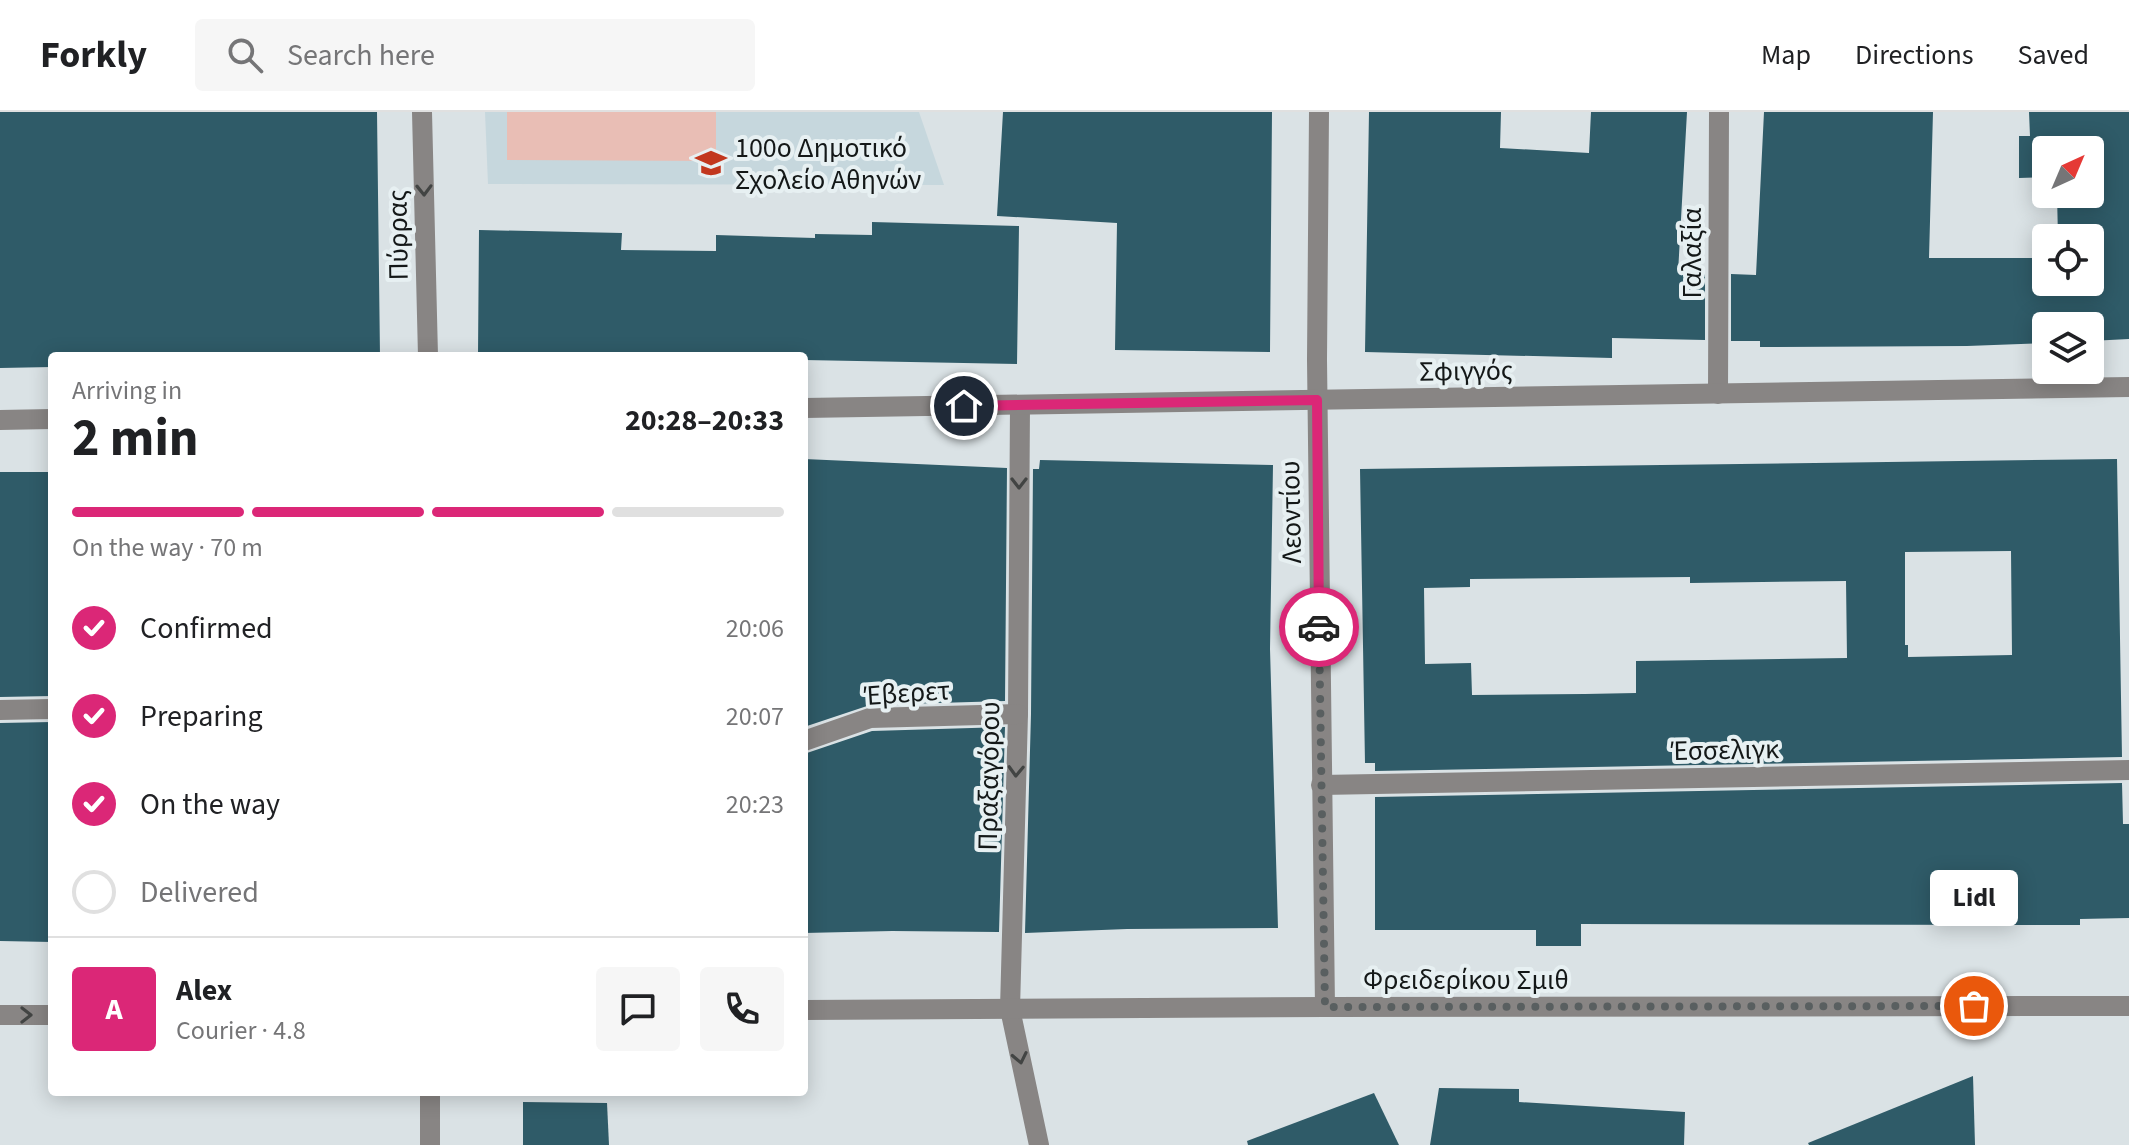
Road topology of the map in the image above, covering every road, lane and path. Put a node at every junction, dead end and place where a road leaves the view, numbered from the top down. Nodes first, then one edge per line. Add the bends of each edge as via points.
1 (422, 112) edge
2 (1319, 112) edge
3 (1719, 112) edge
4 (428, 352) edge
5 (2129, 387) edge
6 (1718, 394) junction
7 (1317, 400) junction
8 (1020, 405) junction
9 (808, 408) edge
10 (48, 419) edge
11 (0, 420) edge
12 (48, 709) edge
13 (0, 710) edge
14 (1018, 714) junction
15 (808, 740) edge
16 (2129, 770) edge
17 (1321, 785) junction
18 (2129, 1006) edge
19 (1325, 1007) junction
20 (1010, 1009) junction
21 (808, 1010) edge
22 (0, 1015) edge
23 (48, 1015) edge
24 (430, 1096) edge
25 (430, 1145) edge
26 (1039, 1145) edge

1 -> 4 street, Πύρρας
2 - 7 street, Λεοντίου
3 - 6 street, Γαλαξία
5 - 6 street, Σφιγγός
6 - 7 street, Σφιγγός
7 - 8 street, Σφιγγός
7 - 17 street, Λεοντίου
8 - 9 street, Σφιγγός
8 -> 14 street, Πραξαγόρου
10 - 11 street
12 - 13 street
14 - 15 street, Έβερετ via 870,718
14 -> 20 street, Πραξαγόρου
16 - 17 street, Έσσελιγκ
17 - 19 street, Λεοντίου
18 - 19 street, Φρειδερίκου Σμιθ
19 - 20 street, Φρειδερίκου Σμιθ
20 - 21 street, Φρειδερίκου Σμιθ
20 -> 26 street, Πραξαγόρου
22 -> 23 street
24 - 25 street

